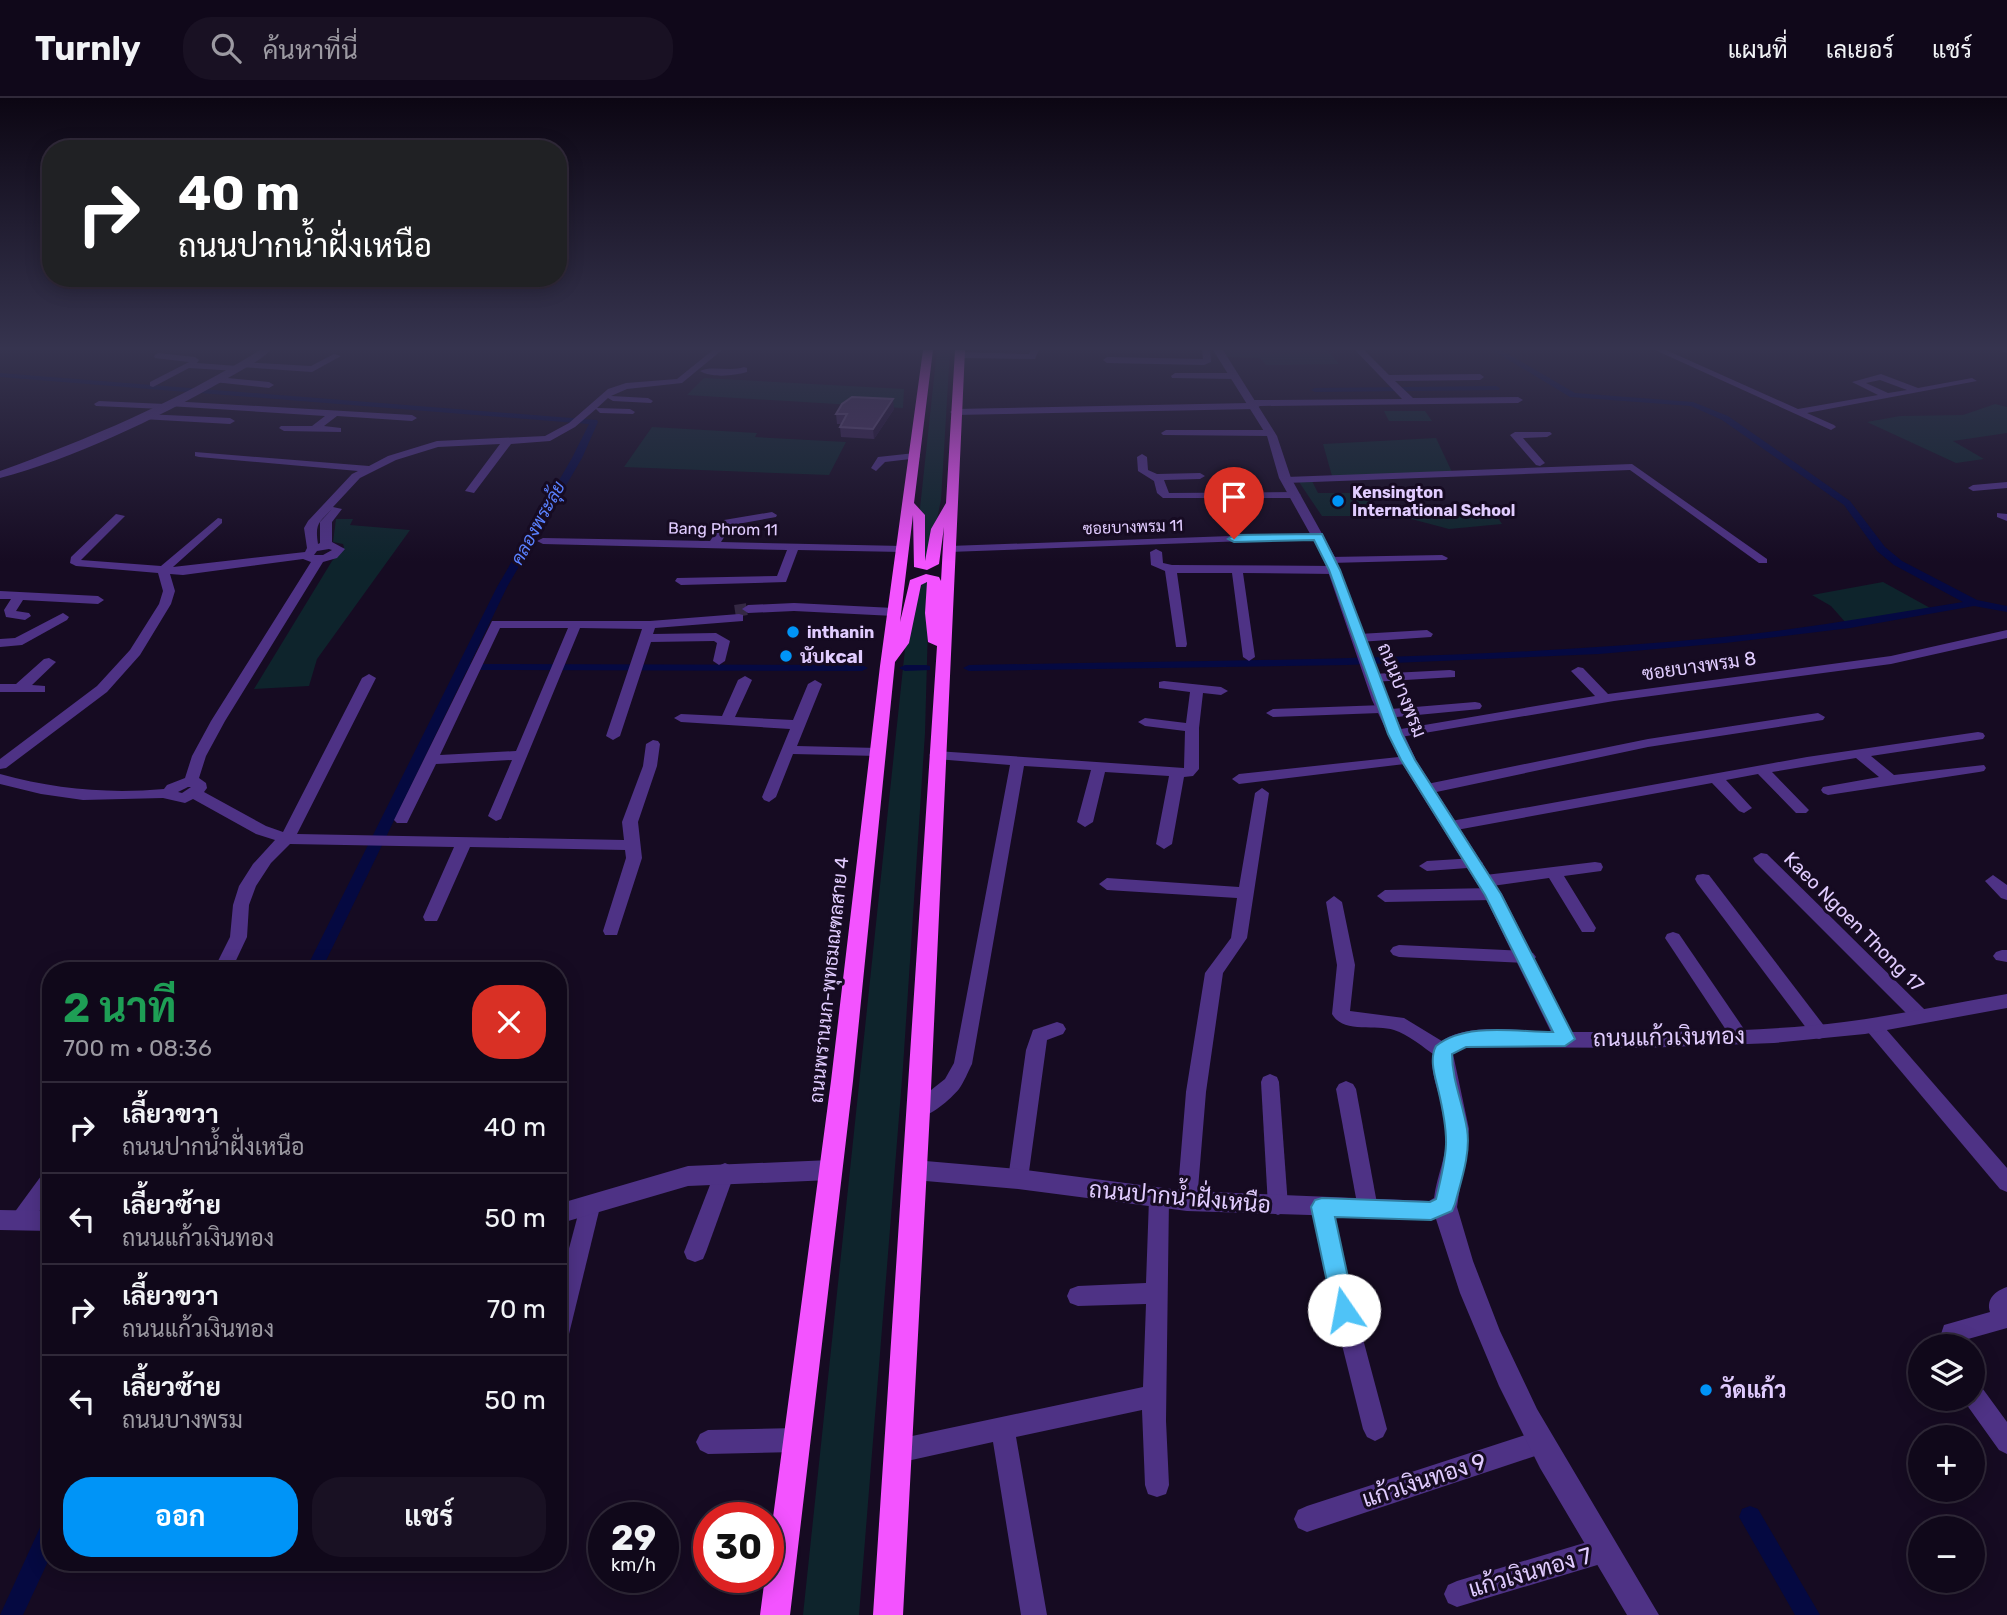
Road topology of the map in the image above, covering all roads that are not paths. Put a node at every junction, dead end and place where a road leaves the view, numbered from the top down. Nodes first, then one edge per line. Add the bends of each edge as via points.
1 (137, 421) edge
2 (226, 421) edge
3 (230, 421) dead end
4 (325, 421) edge
5 (581, 421) edge
6 (919, 421) edge
7 (955, 421) edge
8 (1263, 421) edge
9 (1819, 421) edge
10 (1831, 427) dead end
11 (284, 428) dead end
12 (314, 429) junction
13 (338, 430) dead end
14 (1166, 433) dead end
15 (1270, 433) junction
16 (1547, 434) dead end
17 (504, 445) junction
18 (199, 454) dead end
19 (915, 456) junction
20 (1142, 457) dead end
21 (1544, 466) junction
22 (876, 468) dead end
23 (373, 469) junction
24 (0, 475) edge
25 (1156, 477) junction
26 (1200, 477) dead end
27 (1286, 480) junction
28 (2007, 485) edge
29 (1973, 488) dead end
30 (470, 491) dead end
31 (1296, 495) junction
32 (951, 504) junction
33 (909, 505) junction
34 (772, 515) dead end
35 (120, 516) dead end
36 (218, 521) dead end
37 (1318, 536) junction
38 (543, 541) dead end
39 (713, 545) junction
40 (793, 546) junction
41 (903, 549) junction
42 (949, 549) junction
43 (1156, 552) dead end
44 (313, 554) junction
45 (1441, 558) dead end
46 (1763, 561) dead end
47 (1332, 565) junction
48 (1171, 569) junction
49 (1237, 569) junction
50 (163, 570) junction
51 (681, 581) dead end
52 (0, 595) edge
53 (19, 596) junction
54 (98, 600) dead end
55 (894, 612) junction
56 (25, 616) dead end
57 (63, 617) dead end
58 (576, 624) junction
59 (649, 632) junction
60 (1427, 634) dead end
61 (2007, 634) edge
62 (1359, 638) junction
63 (0, 643) edge
64 (1181, 644) dead end
65 (942, 654) junction
66 (1249, 657) dead end
67 (719, 661) dead end
68 (49, 662) dead end
69 (888, 662) junction
70 (476, 667) joint
71 (1368, 667) junction
72 (1578, 671) dead end
73 (1450, 674) dead end
74 (369, 678) dead end
75 (745, 680) dead end
76 (815, 684) dead end
77 (1164, 685) dead end
78 (0, 688) edge
79 (1197, 688) junction
80 (19, 689) junction
81 (40, 689) dead end
82 (1221, 691) dead end
83 (1605, 699) junction
84 (1475, 706) dead end
85 (1385, 712) junction
86 (1273, 713) dead end
87 (1818, 717) dead end
88 (681, 718) dead end
89 (727, 720) junction
90 (1145, 722) dead end
91 (799, 725) junction
92 (1192, 728) junction
93 (1395, 734) junction
94 (614, 736) dead end
95 (1978, 736) dead end
96 (653, 744) dead end
97 (789, 750) junction
98 (877, 752) junction
99 (1859, 753) junction
100 (522, 755) junction
101 (936, 755) junction
102 (1018, 759) junction
103 (432, 760) junction
104 (1408, 760) junction
105 (1099, 766) junction
106 (1979, 768) dead end
107 (1761, 769) junction
108 (0, 771) edge
109 (1177, 774) junction
110 (1239, 779) dead end
111 (1716, 779) junction
112 (1891, 779) junction
113 (193, 788) junction
114 (1427, 789) junction
115 (1828, 790) dead end
116 (1262, 793) dead end
117 (769, 797) dead end
118 (1744, 808) dead end
119 (1801, 810) dead end
120 (496, 816) dead end
121 (402, 820) dead end
122 (1085, 822) dead end
123 (1451, 826) junction
124 (287, 839) junction
125 (465, 841) junction
126 (1164, 844) dead end
127 (630, 845) junction
128 (1760, 858) dead end
129 (1475, 863) junction
130 (1427, 866) dead end
131 (1595, 867) dead end
132 (1553, 872) junction
133 (1703, 879) dead end
134 (1993, 881) dead end
135 (1107, 884) dead end
136 (1489, 887) junction
137 (1248, 893) junction
138 (2007, 894) edge
139 (1385, 896) dead end
140 (1334, 901) dead end
141 (431, 917) dead end
142 (1588, 929) dead end
143 (611, 931) dead end
144 (1673, 938) dead end
145 (1399, 951) dead end
146 (1527, 957) junction
147 (227, 962) edge
148 (2007, 1002) edge
149 (1919, 1015) junction
150 (1873, 1026) junction
151 (1057, 1029) dead end
152 (1819, 1032) junction
153 (1740, 1037) junction
154 (1565, 1039) junction
155 (1443, 1051) junction
156 (1270, 1082) dead end
157 (1346, 1089) dead end
158 (919, 1111) junction
159 (831, 1170) junction
160 (914, 1170) junction
161 (725, 1172) junction
162 (1018, 1179) junction
163 (2007, 1183) edge
164 (42, 1187) edge
165 (1159, 1199) junction
166 (1187, 1201) junction
167 (1445, 1204) junction
168 (1278, 1206) junction
169 (590, 1207) junction
170 (1322, 1207) junction
171 (1368, 1209) junction
172 (567, 1212) edge
173 (11, 1220) edge
174 (42, 1220) edge
175 (695, 1252) dead end
176 (1157, 1293) junction
177 (1077, 1296) dead end
178 (567, 1298) edge
179 (2006, 1313) edge
180 (1952, 1334) edge
181 (1154, 1396) junction
182 (1984, 1411) edge
183 (1375, 1429) dead end
184 (1003, 1431) junction
185 (797, 1440) junction
186 (708, 1442) dead end
187 (1541, 1442) junction
188 (2007, 1442) edge
189 (898, 1451) junction
190 (1157, 1485) dead end
191 (1307, 1520) dead end
192 (1604, 1550) junction
193 (1457, 1594) dead end
194 (775, 1615) edge
195 (888, 1615) edge
196 (1034, 1615) edge
197 (1644, 1615) edge

1 - 24 street
2 - 3 street
4 - 12 street
5 - 17 street via 551,442
6 - 19 main road, ถนนพรานนก-พุทธมณฑลสาย 4
7 - 32 main road
8 - 15 street, ถนนบางพรม
9 - 10 street
11 - 12 street
12 - 13 street
14 - 15 street
15 - 27 street, ถนนบางพรม
16 - 21 street via 1515,435
17 - 23 street via 424,452
17 - 30 street
18 - 23 street
19 - 22 street via 882,459
19 - 33 main road, ถนนพรานนก-พุทธมณฑลสาย 4
20 - 25 street via 1143,471
21 - 27 street
21 - 46 street via 1632,467
23 - 44 street via 356,476 314,521 310,528
23 - 44 street via 326,522 326,545 339,550
25 - 26 street
25 - 31 street via 1167,496
27 - 31 street, ถนนบางพรม
28 - 29 street
31 - 37 street, ถนนบางพรม
32 - 33 main road via 937,529 934,561 926,566 919,564 919,515
32 - 42 main road
33 - 41 main road, ถนนพรานนก-พุทธมณฑลสาย 4
34 - 39 street via 728,522
35 - 50 street via 76,563
36 - 50 street
37 - 42 street, ซอยบางพรม 11
37 - 47 street, ถนนบางพรม
38 - 39 street, Bang Phrom 11
39 - 40 street, Bang Phrom 11
40 - 41 street, Bang Phrom 11
40 - 51 street via 782,579
41 - 55 main road, ถนนพรานนก-พุทธมณฑลสาย 4
42 - 65 main road
43 - 48 street via 1157,565
44 - 50 street
44 - 113 street via 199,756
45 - 47 street
47 - 49 street
47 - 62 street, ถนนบางพรม
48 - 49 street
48 - 64 street
49 - 66 street
50 - 108 street via 169,591 165,604 135,652 102,689
52 - 53 street
53 - 54 street
53 - 56 street via 10,614
55 - 59 street via 769,608
55 - 69 main road, ถนนพรานนก-พุทธมณฑลสาย 4
57 - 63 street via 18,642
58 - 59 street
58 - 70 street via 496,624
58 - 100 street
59 - 67 street via 716,637 724,641
59 - 94 street
60 - 62 street
61 - 83 street, ซอยบางพรม 8 via 1891,660
62 - 71 street, ถนนบางพรม
65 - 69 main road via 933,633 934,580 926,578 915,583 902,643
65 - 101 main road
68 - 80 street
69 - 98 main road, ถนนพรานนก-พุทธมณฑลสาย 4
70 - 103 street
71 - 73 street
71 - 85 street, ถนนบางพรม
72 - 83 street
74 - 124 street
75 - 89 street
76 - 91 street
77 - 79 street
78 - 80 street
79 - 82 street
79 - 92 street
80 - 81 street
83 - 93 street, ซอยบางพรม 8
84 - 85 street
85 - 86 street
85 - 93 street, ถนนบางพรม
87 - 114 street via 1661,741
88 - 89 street
89 - 91 street
90 - 92 street
91 - 97 street
92 - 109 street via 1192,769
93 - 104 street, ถนนบางพรม
95 - 99 street
96 - 127 street via 630,822
97 - 98 street
97 - 117 street
98 - 159 main road, ถนนพรานนก-พุทธมณฑลสาย 4
99 - 107 street
99 - 112 street
100 - 103 street
100 - 120 street
101 - 102 street
101 - 158 main road
102 - 105 street
102 - 158 street via 963,1063 953,1084
103 - 121 street
104 - 110 street
104 - 114 street, ถนนบางพรม
105 - 109 street
105 - 122 street
106 - 112 street
107 - 111 street
107 - 119 street
108 - 113 street via 49,793 134,798 169,793 175,799
109 - 126 street
111 - 118 street
111 - 123 street
112 - 115 street
113 - 124 street via 261,830
114 - 123 street, ถนนบางพรม
116 - 137 street
123 - 129 street, ถนนบางพรม
124 - 125 street
124 - 147 street via 271,849 251,881 241,905 237,943
125 - 127 street
125 - 141 street
127 - 143 street via 634,858
128 - 149 street, Kaeo Ngoen Thong 17
129 - 130 street
129 - 136 street, ถนนบางพรม
131 - 132 street
132 - 136 street
132 - 142 street
133 - 152 street
134 - 138 street
135 - 137 street
136 - 139 street
136 - 146 street, ถนนบางพรม
137 - 166 street via 1236,947 1216,965 1214,973 1196,1092
140 - 155 street via 1346,965 1341,1014 1398,1023
144 - 153 street
145 - 146 street
146 - 154 street, ถนนบางพรม
148 - 149 street, ถนนแก้วเงินทอง
149 - 150 street, ถนนแก้วเงินทอง
150 - 152 street, ถนนแก้วเงินทอง
150 - 163 street
151 - 162 street via 1039,1035 1035,1050
152 - 153 street, ถนนแก้วเงินทอง
153 - 154 street, ถนนแก้วเงินทอง
154 - 155 street, ถนนแก้วเงินทอง via 1455,1041
155 - 167 street via 1442,1066 1458,1131
156 - 168 street
157 - 171 street
158 - 160 main road
159 - 161 street
159 - 185 main road, ถนนพรานนก-พุทธมณฑลสาย 4
160 - 162 street, ถนนปากน้ำฝั่งเหนือ
160 - 189 main road
161 - 169 street via 688,1176
161 - 175 street
162 - 165 street, ถนนปากน้ำฝั่งเหนือ
164 - 173 street
165 - 166 street, ถนนปากน้ำฝั่งเหนือ
165 - 176 street
166 - 168 street, ถนนปากน้ำฝั่งเหนือ
167 - 171 street, ถนนปากน้ำฝั่งเหนือ via 1431,1211
167 - 187 street via 1491,1344
168 - 170 street, ถนนปากน้ำฝั่งเหนือ
169 - 172 street
169 - 178 street
170 - 171 street, ถนนปากน้ำฝั่งเหนือ
170 - 183 street
173 - 174 street
176 - 177 street
176 - 181 street
179 - 180 street
181 - 184 street
181 - 190 street
182 - 188 street
184 - 189 street
184 - 196 street
185 - 186 street
185 - 194 main road, ถนนพรานนก-พุทธมณฑลสาย 4
187 - 191 street, แก้วเงินทอง 9
187 - 192 street
189 - 195 main road
192 - 193 street, แก้วเงินทอง 7
192 - 197 street

